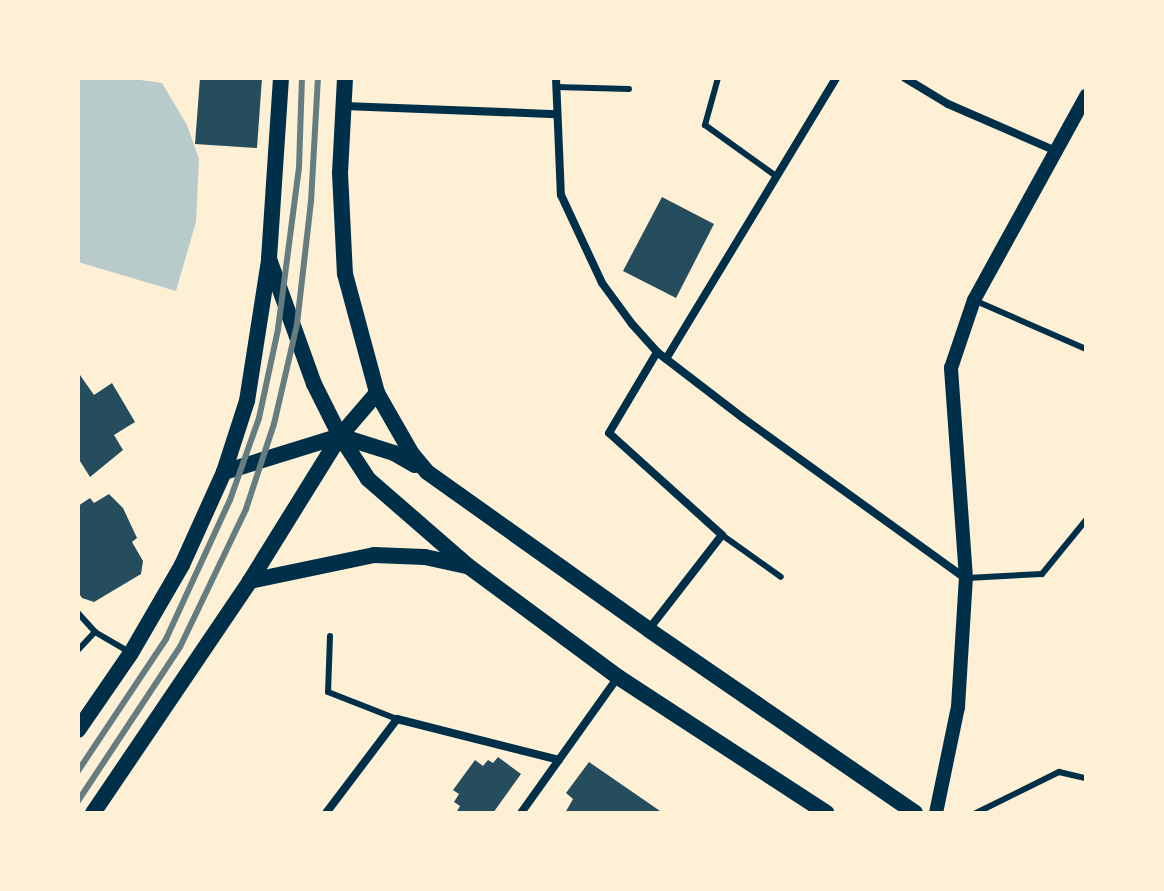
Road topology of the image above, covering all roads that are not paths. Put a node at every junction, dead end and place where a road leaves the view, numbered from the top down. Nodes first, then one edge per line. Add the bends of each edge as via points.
1 (281, 78) edge
2 (345, 78) edge
3 (718, 78) edge
4 (836, 78) edge
5 (905, 78) edge
6 (556, 82) edge
7 (629, 89) dead end
8 (1086, 96) edge
9 (344, 106) junction
10 (556, 114) junction
11 (1056, 151) junction
12 (776, 176) junction
13 (269, 259) junction
14 (974, 300) junction
15 (1086, 349) edge
16 (657, 352) junction
17 (666, 359) junction
18 (377, 393) junction
19 (340, 436) junction
20 (224, 472) junction
21 (427, 472) junction
22 (1086, 520) edge
23 (722, 535) junction
24 (468, 566) junction
25 (781, 577) dead end
26 (966, 578) junction
27 (250, 581) junction
28 (78, 613) edge
29 (649, 630) junction
30 (95, 632) junction
31 (330, 636) dead end
32 (78, 650) edge
33 (131, 653) junction
34 (618, 677) junction
35 (397, 719) junction
36 (78, 730) edge
37 (559, 760) junction
38 (1086, 778) edge
39 (93, 813) edge
40 (326, 813) edge
41 (521, 813) edge
42 (827, 813) edge
43 (915, 813) edge
44 (936, 813) edge
45 (976, 813) edge

1 - 13 main road
2 - 9 main road
3 - 12 lane via 705,125
4 - 12 street
5 - 11 street via 948,104
6 - 7 lane
6 - 10 street
8 - 11 street
9 - 10 street
9 - 18 main road via 340,173 345,274
10 - 16 street via 561,195 577,234 602,283
11 - 14 street
12 - 17 street
13 - 19 main road via 314,384
13 - 20 main road via 247,401
14 - 15 lane
14 - 26 street via 951,368
16 - 17 street
16 - 23 street via 609,433
17 - 26 street
18 - 19 main road
18 - 21 main road via 399,436
19 - 20 main road
19 - 21 main road via 394,453
19 - 24 main road via 368,479
19 - 27 main road
20 - 33 main road via 182,565
21 - 29 main road
22 - 26 lane via 1042,574
23 - 25 lane
23 - 29 street
24 - 27 main road via 374,555
24 - 34 main road
26 - 44 street via 958,707
27 - 39 main road
28 - 30 lane
29 - 43 main road
30 - 32 lane
30 - 33 lane
31 - 35 lane via 328,692
33 - 36 main road
34 - 37 street
34 - 42 main road
35 - 37 street
35 - 40 street
37 - 41 street
38 - 45 lane via 1059,772

